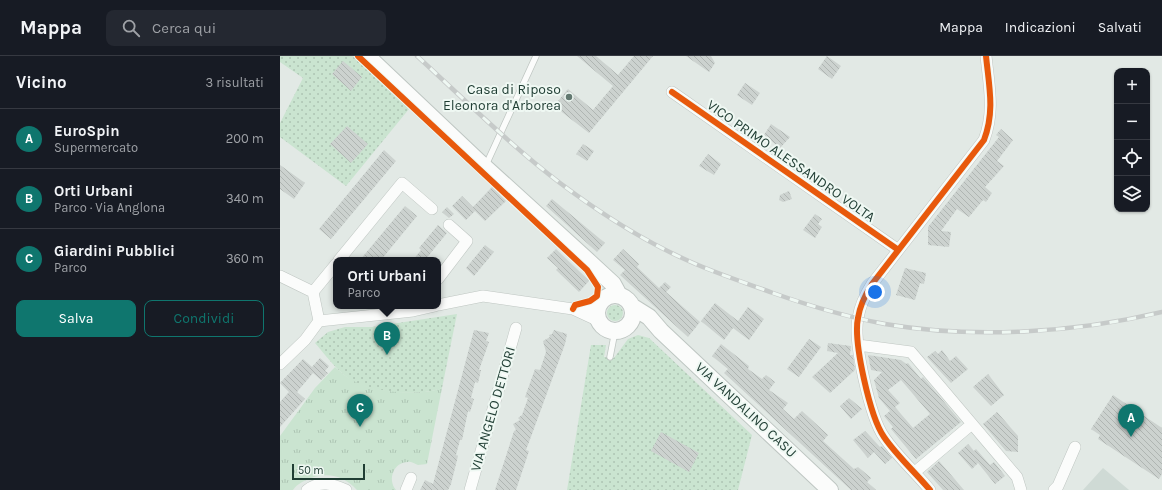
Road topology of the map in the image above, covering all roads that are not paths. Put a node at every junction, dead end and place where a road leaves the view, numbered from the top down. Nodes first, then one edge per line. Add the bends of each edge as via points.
1 (367, 56) edge
2 (536, 56) edge
3 (986, 56) edge
4 (672, 92) dead end
5 (485, 167) junction
6 (432, 209) dead end
7 (449, 225) dead end
8 (897, 249) junction
9 (341, 257) edge
10 (333, 268) edge
11 (441, 275) edge
12 (280, 276) edge
13 (313, 292) junction
14 (441, 305) edge
15 (606, 305) junction
16 (633, 307) junction
17 (408, 309) edge
18 (573, 309) junction
19 (319, 321) junction
20 (516, 328) dead end
21 (621, 329) junction
22 (661, 331) junction
23 (858, 341) junction
24 (610, 358) dead end
25 (280, 364) edge
26 (972, 424) junction
27 (1075, 447) dead end
28 (915, 472) junction
29 (411, 478) dead end
30 (307, 490) edge
31 (346, 490) edge
32 (406, 490) edge
33 (470, 490) edge
34 (830, 490) edge
35 (930, 490) edge
36 (1021, 490) edge
37 (1054, 490) edge

1 - 5 main road
2 - 5 lane
3 - 8 street via 991,103 990,125 984,140
4 - 8 street, VICO PRIMO ALESSANDRO VOLTA
5 - 15 main road via 600,273
6 - 9 street via 402,183
7 - 11 street via 468,241
8 - 23 street via 863,299 858,318
10 - 13 street
12 - 13 street
13 - 19 street
14 - 18 street via 483,296
15 - 16 main road, VIA VANDALINO CASU via 630,301
15 - 18 street
15 - 18 street
15 - 21 main road via 604,327
16 - 21 main road via 633,319
16 - 22 main road, VIA VANDALINO CASU via 649,317
17 - 19 street
19 - 25 street via 306,340
20 - 33 street, VIA ANGELO DETTORI
21 - 22 main road, VIA VANDALINO CASU via 642,324
21 - 24 lane
22 - 34 main road, VIA VANDALINO CASU
23 - 26 street via 911,352
23 - 28 street via 875,419 884,436
26 - 28 street
26 - 36 street via 1017,477
27 - 37 street
28 - 35 street
29 - 32 street
30 - 31 street via 322,484 334,484

